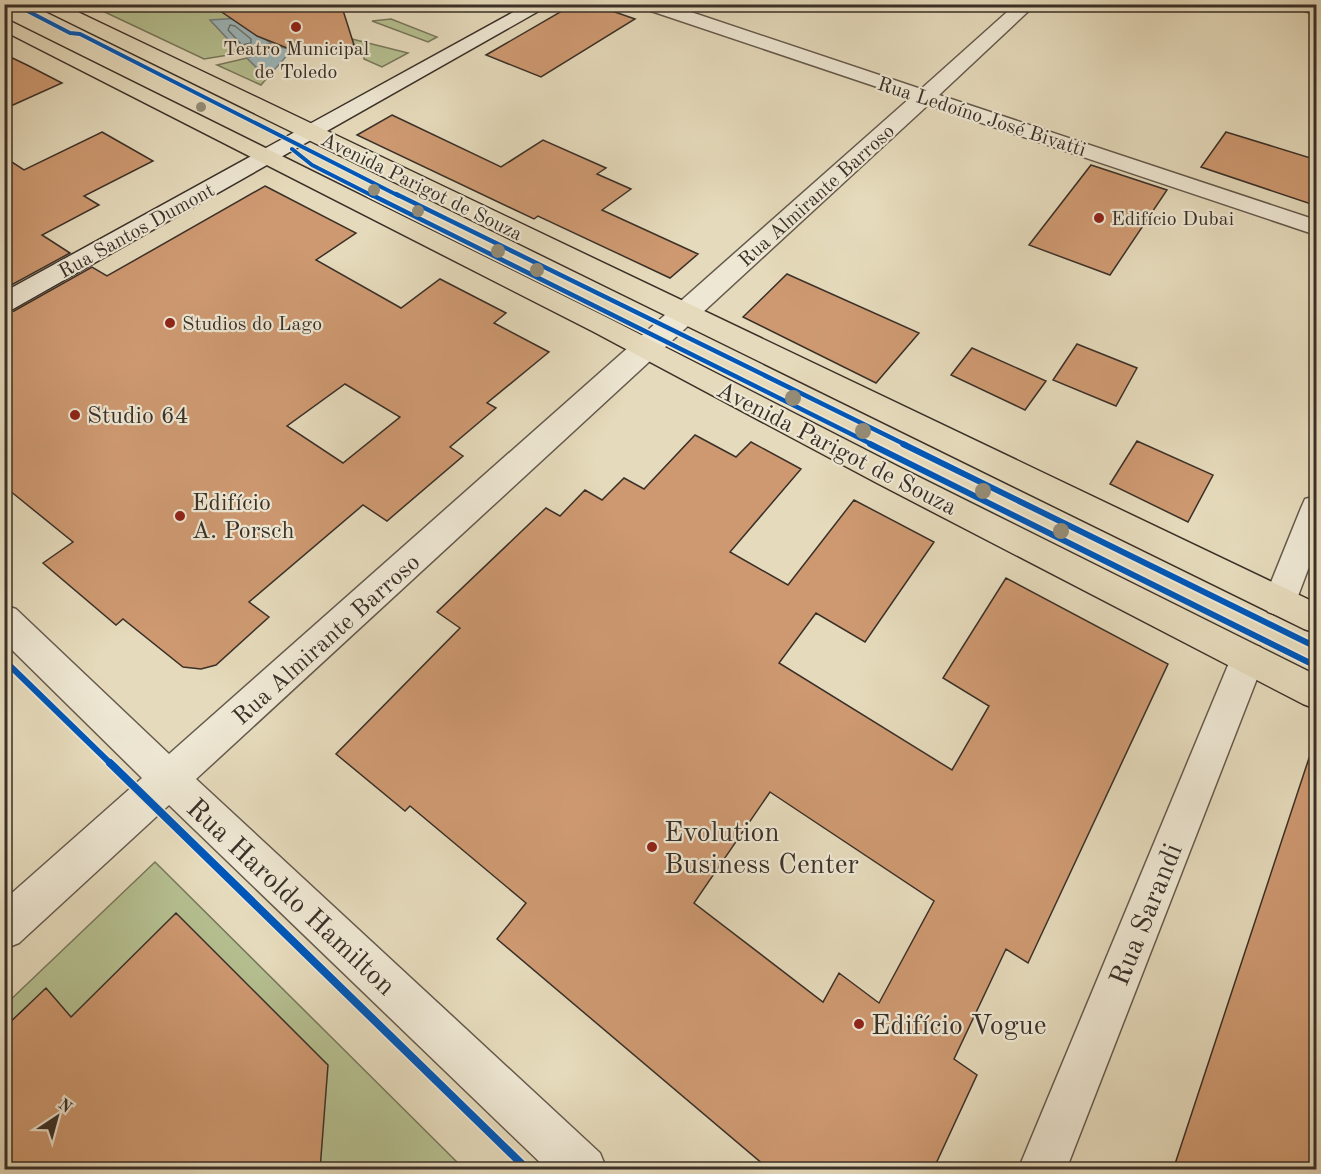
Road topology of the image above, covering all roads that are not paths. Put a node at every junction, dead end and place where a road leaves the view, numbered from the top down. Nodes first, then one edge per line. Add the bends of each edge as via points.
1 (46, 4) edge
2 (542, 4) edge
3 (648, 4) edge
4 (1027, 4) edge
5 (1299, 4) edge
6 (1317, 9) edge
7 (13, 29) edge
8 (137, 49) junction
9 (924, 97) junction
10 (311, 132) junction
11 (267, 156) junction
12 (1317, 228) edge
13 (4, 303) edge
14 (685, 314) junction
15 (646, 349) junction
16 (1317, 508) edge
17 (1280, 602) junction
18 (4, 619) edge
19 (1317, 620) edge
20 (1248, 657) junction
21 (1317, 693) edge
22 (170, 780) junction
23 (4, 928) edge
24 (583, 1170) edge
25 (1042, 1170) edge

1 - 8 main road, Avenida Parigot de Souza
2 - 10 street
3 - 9 street, Rua Ledoíno José Bivatti
4 - 9 street, Rua Almirante Barroso
5 - 6 street
7 - 8 main road via 116,69 139,65 143,60
7 - 11 main road, Avenida Parigot de Souza
8 - 10 main road, Avenida Parigot de Souza
9 - 12 street, Rua Ledoíno José Bivatti
9 - 14 street, Rua Almirante Barroso
10 - 11 street, Rua Santos Dumont
10 - 14 main road, Avenida Parigot de Souza
11 - 13 street, Rua Santos Dumont
11 - 15 main road, Avenida Parigot de Souza
14 - 15 street, Rua Almirante Barroso
14 - 17 main road, Avenida Parigot de Souza
15 - 20 main road, Avenida Parigot de Souza
15 - 22 street, Rua Almirante Barroso
16 - 17 street
17 - 19 main road, Avenida Parigot de Souza
18 - 22 street, Rua Haroldo Hamilton
20 - 21 main road, Avenida Parigot de Souza
20 - 25 street, Rua Sarandi
22 - 23 street, Rua Almirante Barroso
22 - 24 street, Rua Haroldo Hamilton

